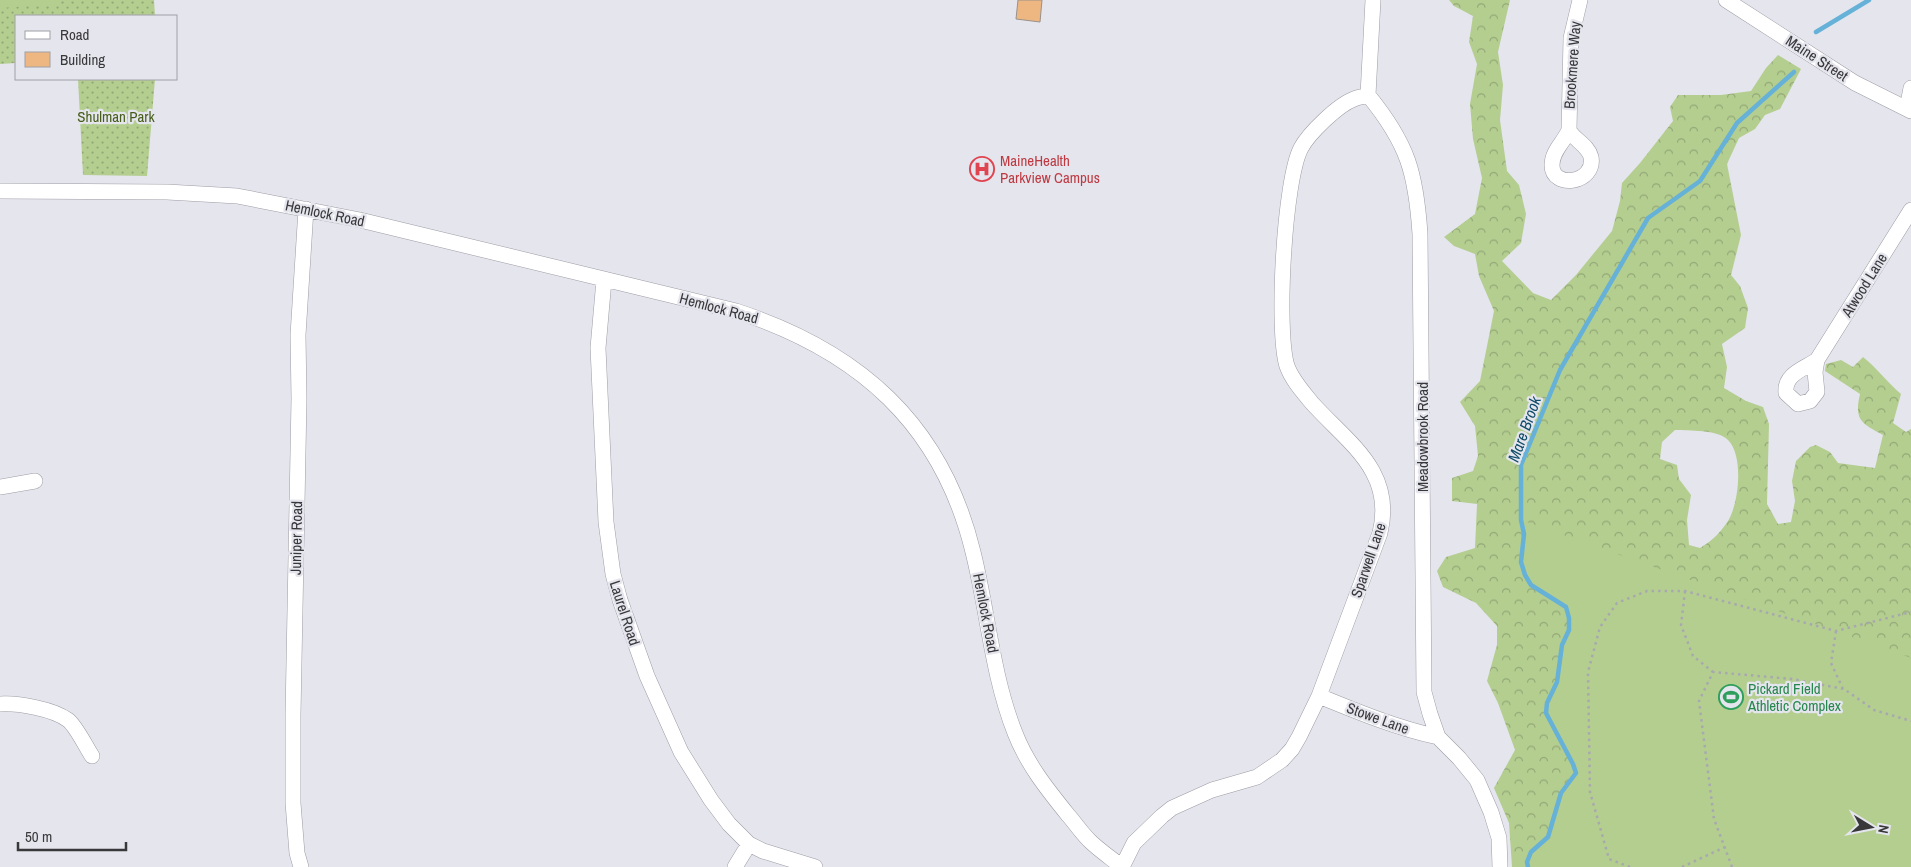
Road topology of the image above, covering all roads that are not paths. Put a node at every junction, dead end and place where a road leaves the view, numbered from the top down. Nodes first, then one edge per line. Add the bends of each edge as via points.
1 (1374, 0) edge
2 (1580, 0) edge
3 (1726, 0) edge
4 (1911, 88) edge
5 (1368, 95) junction
6 (1909, 110) edge
7 (1569, 130) dead end
8 (0, 191) edge
9 (306, 209) junction
10 (1911, 210) edge
11 (604, 280) junction
12 (1817, 360) dead end
13 (35, 481) dead end
14 (0, 487) edge
15 (1319, 696) junction
16 (0, 704) edge
17 (1438, 737) junction
18 (92, 756) dead end
19 (749, 844) junction
20 (301, 867) edge
21 (735, 867) edge
22 (816, 867) edge
23 (1122, 867) edge
24 (1500, 867) edge

1 - 5 street
2 - 7 street, Brookmere Way via 1571,38
3 - 6 street, Maine Street via 1855,83
4 - 6 street
5 - 15 street, Sparwell Lane via 1340,108 1302,146 1297,157 1288,211 1282,318 1282,342 1288,366 1300,390 1364,456 1377,481 1384,507 1380,533
5 - 17 street, Meadowbrook Road via 1404,148 1418,199 1424,692
8 - 9 street, Hemlock Road via 201,193
9 - 11 street, Hemlock Road
9 - 20 street, Juniper Road via 298,335 293,715 293,803
10 - 12 street, Atwood Lane
11 - 19 street, Laurel Road via 598,348 606,522 615,583 647,676 681,752 711,800
11 - 23 street, Hemlock Road via 768,321 824,349 898,407 932,453 963,519 974,553 1006,708 1027,759 1042,784 1092,843
13 - 14 street
15 - 17 street, Stowe Lane via 1370,717
15 - 23 street, Sparwell Lane via 1299,737 1282,760 1257,777 1212,790 1172,808 1134,843
16 - 18 street via 39,708 69,721
17 - 24 street, Meadowbrook Road via 1476,780 1499,838
19 - 21 street
19 - 22 street, Laurel Road

